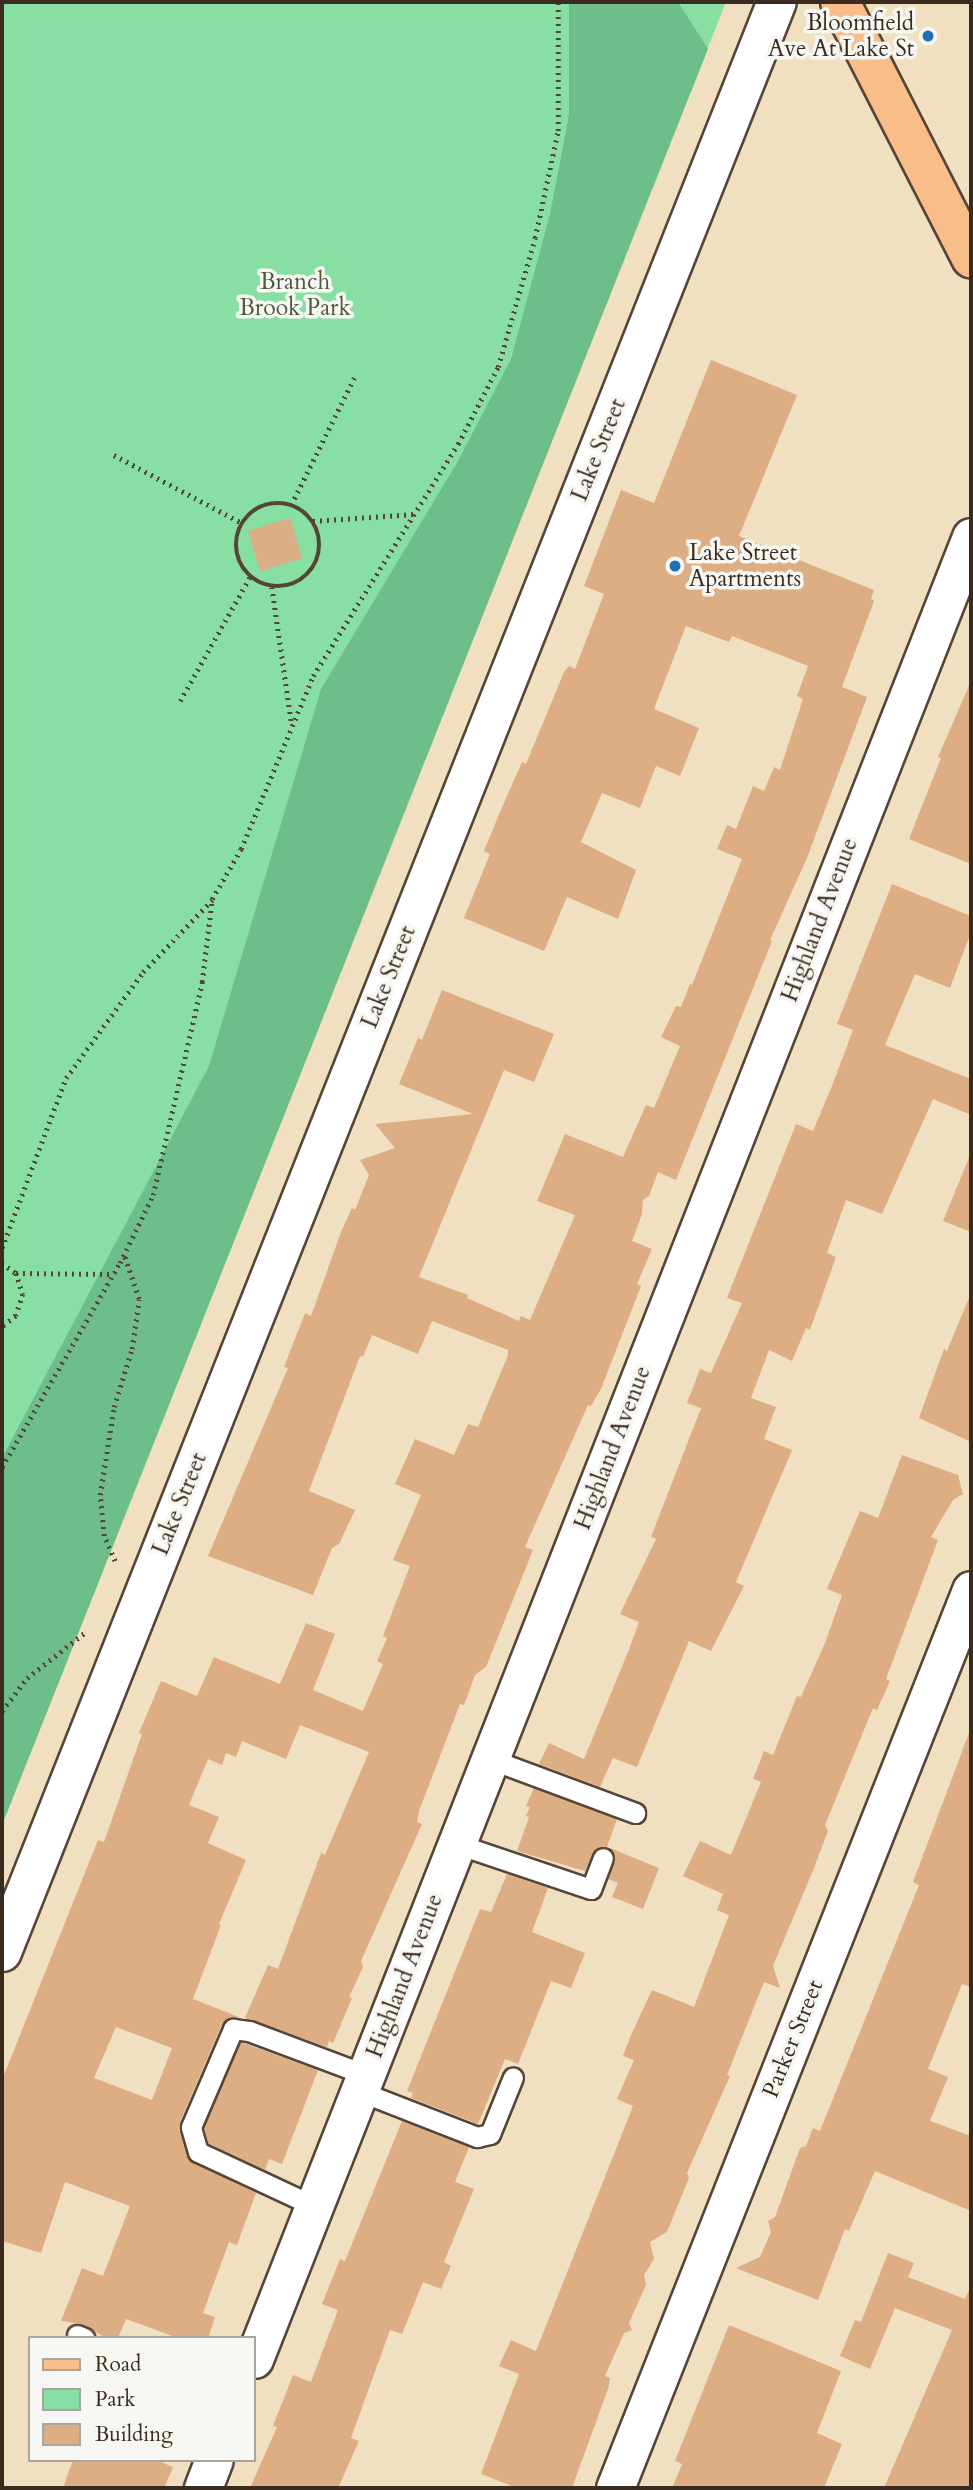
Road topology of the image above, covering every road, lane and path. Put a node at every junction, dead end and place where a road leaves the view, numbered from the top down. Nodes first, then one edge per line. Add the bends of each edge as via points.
1 (558, 2) edge
2 (777, 2) edge
3 (841, 2) edge
4 (971, 258) edge
5 (356, 374) dead end
6 (114, 456) dead end
7 (290, 505) junction
8 (415, 514) junction
9 (313, 521) junction
10 (242, 523) junction
11 (971, 537) edge
12 (250, 577) junction
13 (272, 587) junction
14 (180, 701) dead end
15 (292, 727) junction
16 (212, 900) junction
17 (2, 1248) edge
18 (124, 1254) junction
19 (2, 1263) edge
20 (16, 1273) junction
21 (113, 1274) junction
22 (2, 1327) edge
23 (2, 1467) edge
24 (115, 1561) dead end
25 (971, 1590) edge
26 (87, 1630) dead end
27 (2, 1712) edge
28 (490, 1759) junction
29 (635, 1813) dead end
30 (457, 1844) junction
31 (603, 1858) dead end
32 (2, 1952) edge
33 (513, 2077) dead end
34 (363, 2083) junction
35 (314, 2206) junction
36 (256, 2354) edge
37 (213, 2462) edge
38 (203, 2488) edge
39 (615, 2488) edge

1 - 8 path via 558,131 536,238 498,367
2 - 32 street, Lake Street
3 - 4 main road
5 - 7 path
6 - 10 path
7 - 9 path
7 - 10 path via 263,506
8 - 9 path
8 - 15 path via 313,676
9 - 13 path via 320,548 317,562 299,582
10 - 12 path via 235,550
11 - 28 street, Highland Avenue
12 - 13 path
12 - 14 path
13 - 15 path
15 - 16 path via 241,849
16 - 17 path via 143,972 66,1078
16 - 18 path via 202,982 153,1195
18 - 21 path
18 - 24 path via 139,1299 100,1495 104,1536
19 - 20 path
20 - 21 path
20 - 22 path via 21,1306
21 - 23 path
25 - 39 street, Parker Street
26 - 27 path via 27,1678
28 - 29 lane
28 - 30 street, Highland Avenue
30 - 31 lane via 591,1889
30 - 34 street, Highland Avenue
33 - 34 lane via 490,2134 477,2137
34 - 35 street, Highland Avenue
34 - 35 lane via 249,2031 233,2029 191,2127 198,2152
35 - 36 street, Highland Avenue
37 - 38 street

